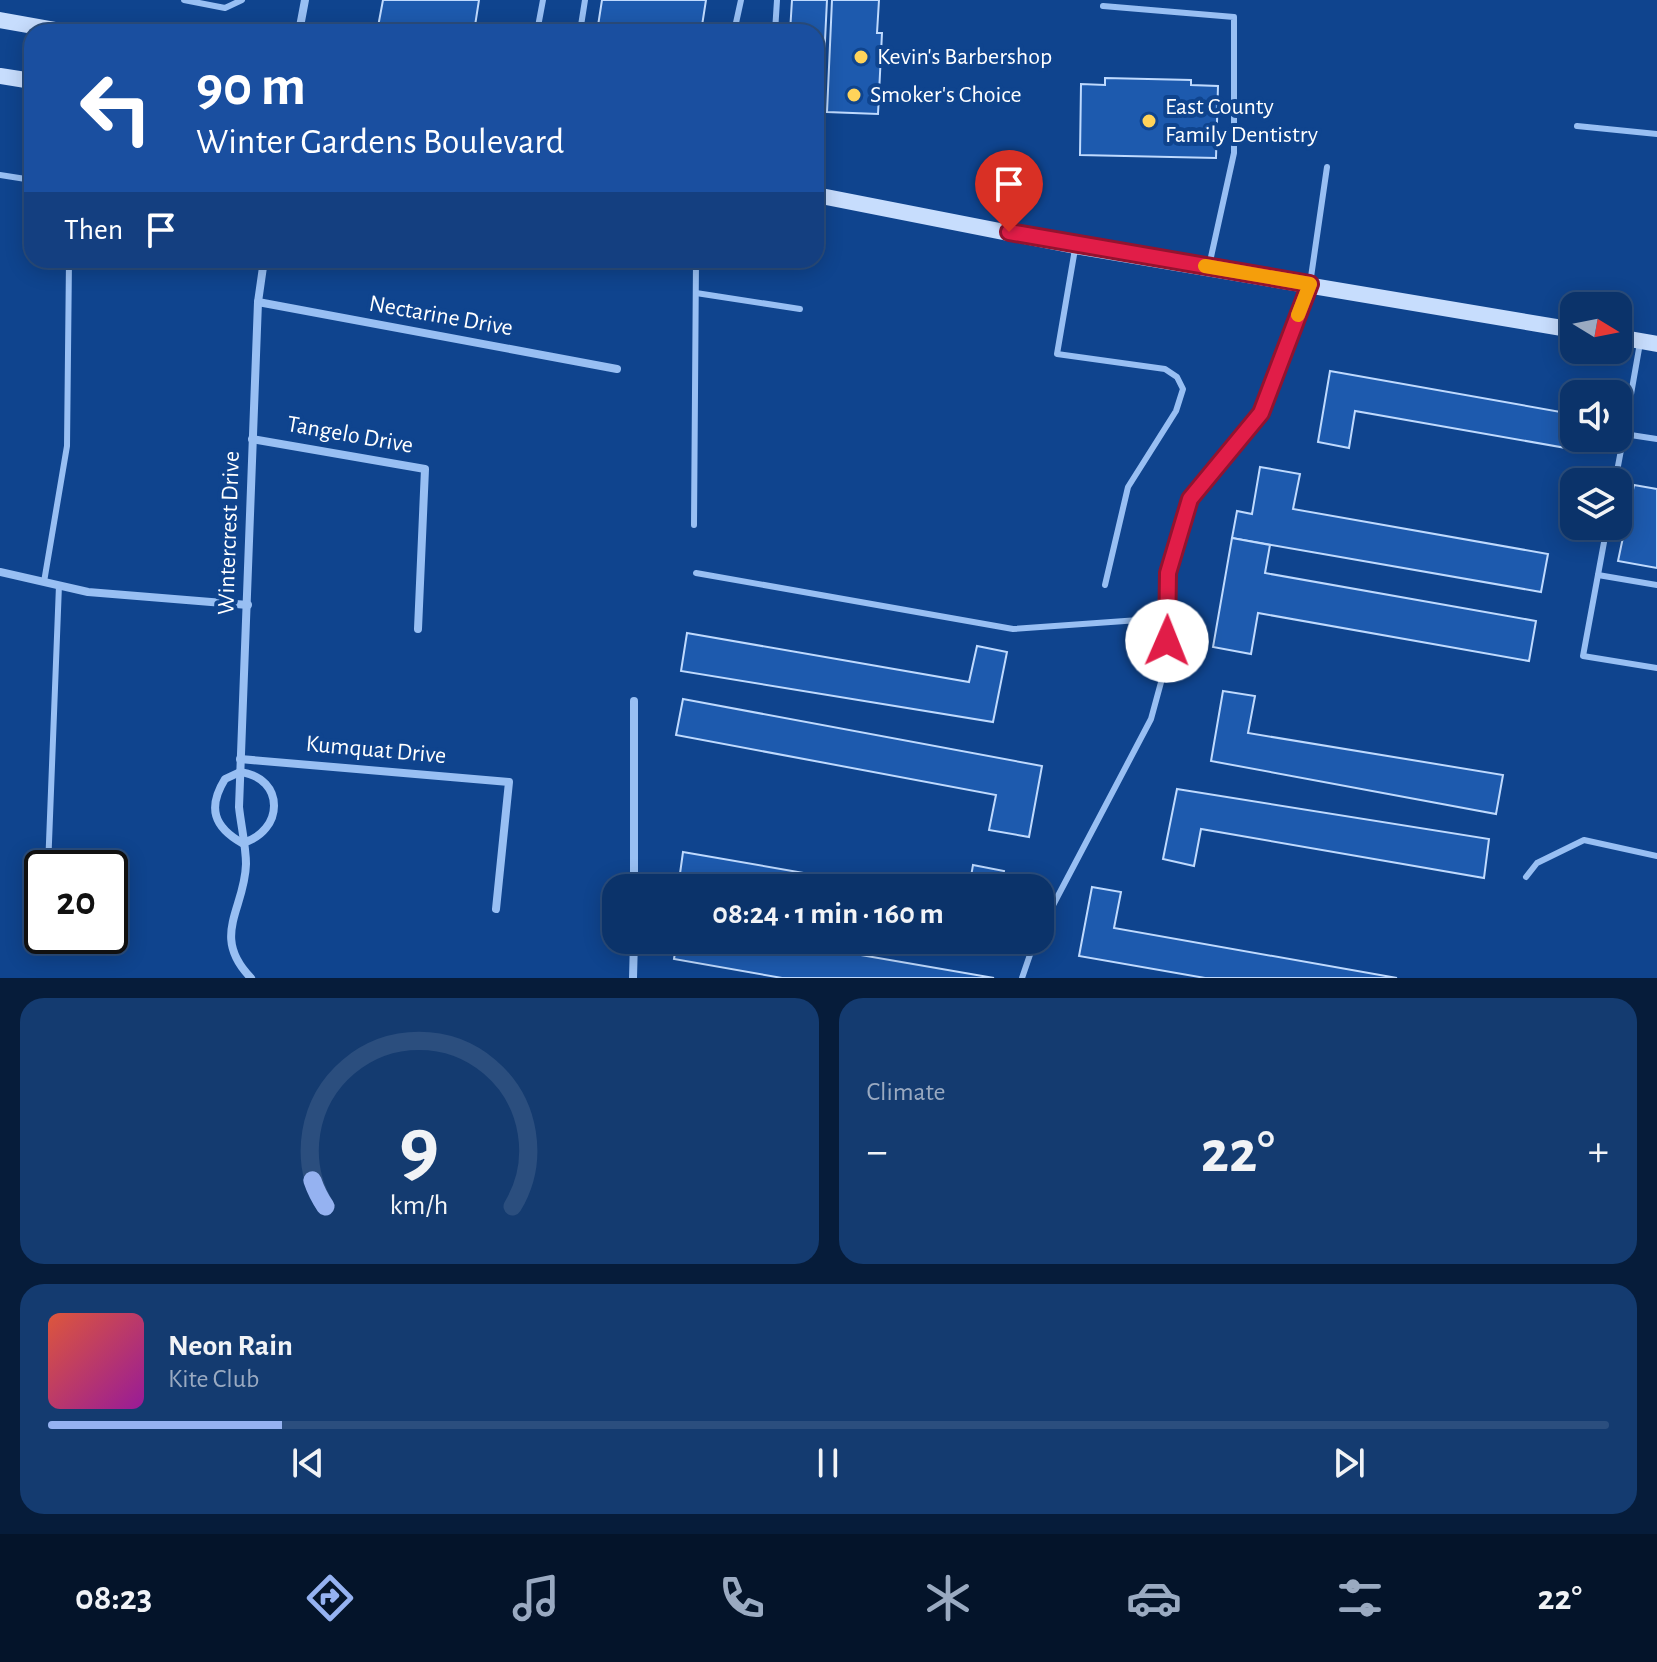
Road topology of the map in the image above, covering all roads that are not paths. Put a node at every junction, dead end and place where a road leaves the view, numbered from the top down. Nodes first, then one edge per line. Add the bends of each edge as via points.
1 (184, 0) edge
2 (242, 0) edge
3 (305, 0) edge
4 (543, 0) edge
5 (585, 0) edge
6 (741, 0) edge
7 (777, 0) edge
8 (1103, 6) dead end
9 (0, 20) edge
10 (24, 24) edge
11 (300, 24) edge
12 (538, 24) edge
13 (581, 24) edge
14 (736, 24) edge
15 (776, 24) edge
16 (0, 76) edge
17 (24, 80) edge
18 (1577, 126) dead end
19 (1657, 134) edge
20 (1327, 167) dead end
21 (0, 175) edge
22 (24, 179) edge
23 (824, 197) edge
24 (1075, 246) junction
25 (1209, 266) junction
26 (69, 268) edge
27 (263, 268) edge
28 (696, 268) edge
29 (1310, 284) junction
30 (696, 293) junction
31 (258, 302) junction
32 (800, 309) dead end
33 (1560, 328) edge
34 (1649, 342) edge
35 (617, 369) dead end
36 (1632, 405) edge
37 (1632, 435) edge
38 (252, 439) junction
39 (1657, 439) edge
40 (694, 525) dead end
41 (1604, 540) edge
42 (0, 572) edge
43 (696, 573) dead end
44 (1598, 575) junction
45 (44, 582) junction
46 (59, 585) junction
47 (1105, 585) dead end
48 (1657, 585) edge
49 (248, 605) junction
50 (1167, 618) junction
51 (418, 629) dead end
52 (1657, 668) edge
53 (634, 701) dead end
54 (240, 759) junction
55 (240, 772) junction
56 (242, 843) junction
57 (49, 850) edge
58 (1657, 856) edge
59 (634, 874) edge
60 (1526, 877) dead end
61 (1054, 903) edge
62 (496, 909) dead end
63 (634, 954) edge
64 (1030, 954) edge
65 (251, 978) edge
66 (633, 978) edge
67 (1022, 978) edge

1 - 2 lane via 225,8
3 - 11 street
4 - 12 lane
5 - 13 lane
6 - 14 lane
7 - 15 lane
8 - 25 lane via 1234,17 1234,153
9 - 10 main road
16 - 17 main road
18 - 19 lane
20 - 29 lane
21 - 22 lane
23 - 24 main road
24 - 25 main road
24 - 47 lane via 1057,354 1165,369 1183,389 1176,411 1128,487
25 - 29 main road
26 - 45 lane via 67,446
27 - 31 street, Wintercrest Drive
28 - 30 lane
29 - 33 main road
29 - 50 lane via 1261,413 1190,499 1168,573
30 - 32 lane
30 - 40 lane
31 - 35 street, Nectarine Drive
31 - 38 street, Wintercrest Drive
34 - 36 lane
37 - 39 lane
38 - 49 street, Wintercrest Drive
38 - 51 street, Tangelo Drive via 425,469
41 - 44 lane
42 - 45 street
43 - 50 lane via 1013,629
44 - 48 lane
44 - 52 lane via 1583,656
45 - 46 street
46 - 49 street
46 - 57 lane
49 - 54 street, Wintercrest Drive
50 - 61 lane via 1166,664 1151,719
53 - 59 street
54 - 55 street, Wintercrest Drive
54 - 62 street, Kumquat Drive via 509,782
55 - 56 street, Wintercrest Drive
55 - 56 street via 225,779 213,812 217,826
55 - 56 street via 258,774 273,799 273,821 256,840
56 - 65 street, Wintercrest Drive via 246,865 231,937 235,957
58 - 60 lane via 1584,840 1537,863
63 - 66 street
64 - 67 lane

